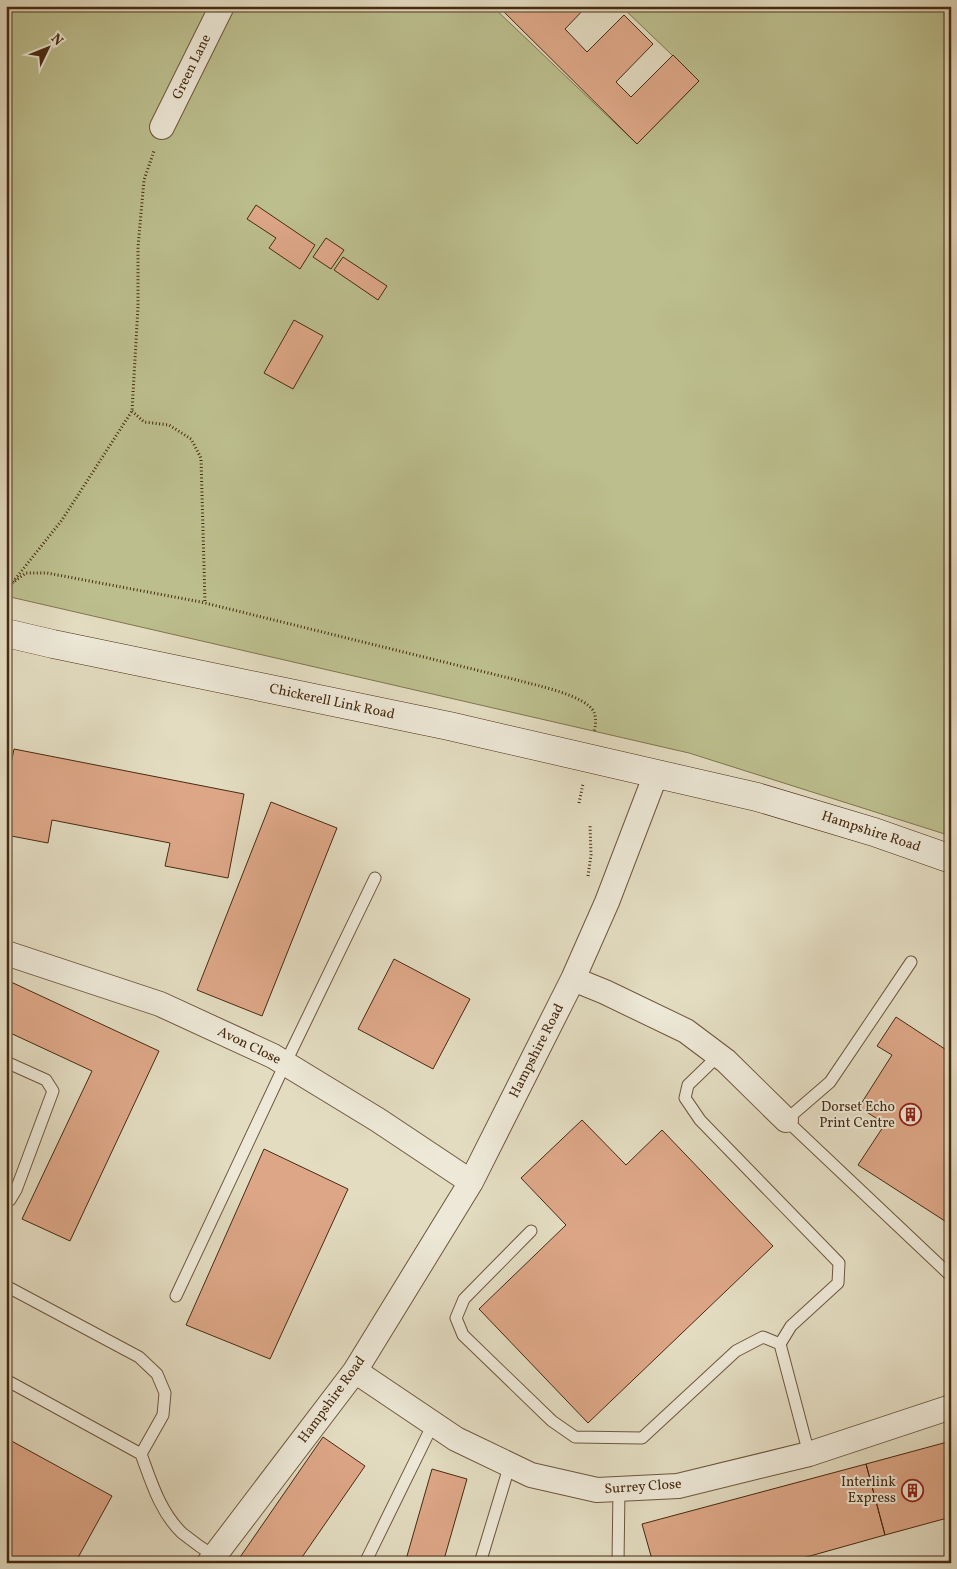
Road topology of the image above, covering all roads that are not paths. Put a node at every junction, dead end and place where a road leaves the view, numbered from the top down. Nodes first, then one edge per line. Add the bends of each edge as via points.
1 (222, 6) edge
2 (162, 127) road end
3 (6, 633) edge
4 (656, 774) junction
5 (951, 859) edge
6 (375, 878) dead end
7 (6, 953) edge
8 (911, 962) dead end
9 (573, 979) junction
10 (718, 1056) junction
11 (6, 1062) edge
12 (285, 1064) junction
13 (786, 1120) junction
14 (471, 1182) junction
15 (6, 1202) edge
16 (531, 1231) dead end
17 (951, 1276) edge
18 (6, 1286) edge
19 (176, 1296) dead end
20 (780, 1344) junction
21 (355, 1371) junction
22 (6, 1380) edge
23 (951, 1408) edge
24 (433, 1424) junction
25 (141, 1454) junction
26 (809, 1454) junction
27 (510, 1464) junction
28 (619, 1489) junction
29 (212, 1560) edge
30 (365, 1563) edge
31 (480, 1563) edge
32 (618, 1563) edge

1 - 2 street, Green Lane
3 - 4 main road, Chickerell Link Road via 449,726
4 - 5 main road, Hampshire Road via 765,799
4 - 9 street, Hampshire Road via 607,902
6 - 12 lane
7 - 12 street, Avon Close via 160,1004
8 - 13 lane via 830,1082
9 - 10 street via 686,1032
9 - 14 street, Hampshire Road
10 - 13 street
10 - 20 lane via 688,1085 685,1098 700,1120 839,1263 838,1283 791,1326
11 - 15 lane via 46,1080 52,1091 16,1190
12 - 14 street, Avon Close via 378,1120
12 - 19 lane
13 - 17 lane
14 - 21 street, Hampshire Road
16 - 20 lane via 464,1299 456,1318 462,1335 552,1421 575,1437 642,1438 736,1351 763,1337
18 - 25 lane via 139,1357 157,1374 164,1393 163,1416
20 - 26 lane
21 - 24 street, Surrey Close
21 - 29 street, Hampshire Road
22 - 25 lane
23 - 26 street, Surrey Close
24 - 27 street, Surrey Close via 456,1439
24 - 30 lane
25 - 29 lane via 168,1516
26 - 28 street, Surrey Close via 678,1486
27 - 28 street, Surrey Close via 531,1475 597,1490
27 - 31 lane
28 - 32 lane

